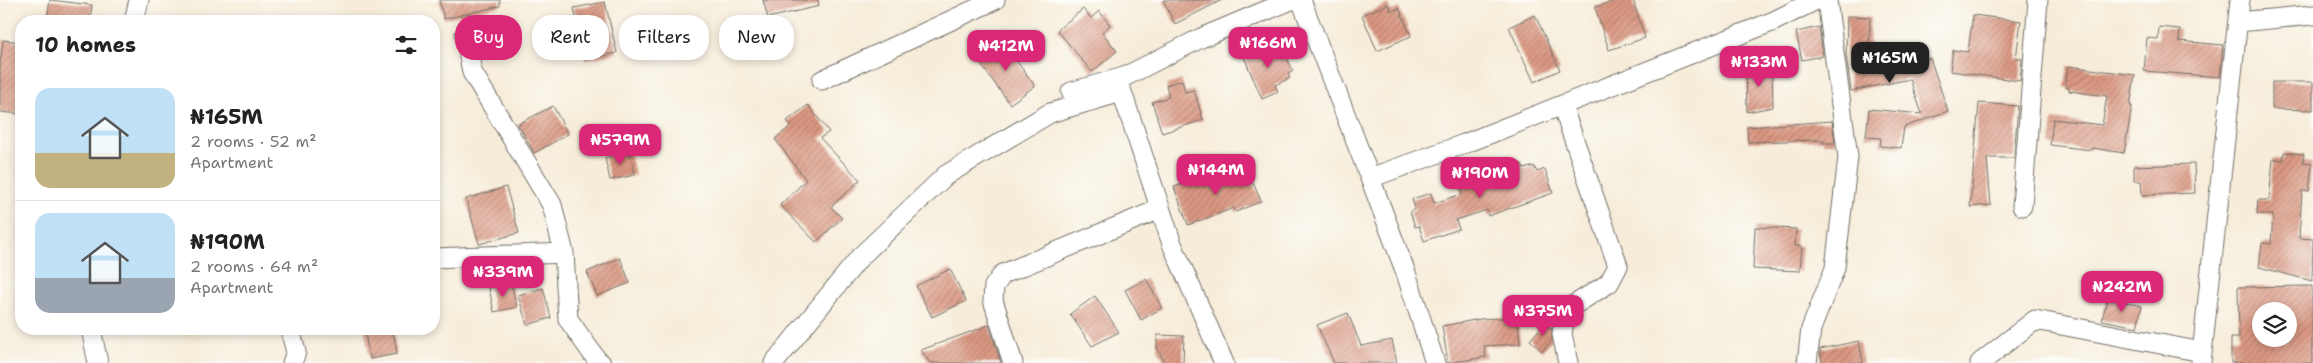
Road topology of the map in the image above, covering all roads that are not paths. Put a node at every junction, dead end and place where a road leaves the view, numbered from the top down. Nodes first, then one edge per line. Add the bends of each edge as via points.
1 (139, 0) edge
2 (995, 0) edge
3 (1291, 0) edge
4 (1301, 0) edge
5 (1816, 0) edge
6 (1827, 0) edge
7 (2038, 0) edge
8 (2240, 0) edge
9 (135, 15) edge
10 (2313, 15) edge
11 (2238, 22) junction
12 (470, 60) edge
13 (822, 80) dead end
14 (1071, 92) dead end
15 (1562, 105) junction
16 (1370, 178) junction
17 (2022, 206) dead end
18 (1160, 208) junction
19 (564, 252) junction
20 (440, 258) edge
21 (92, 335) edge
22 (292, 335) edge
23 (2202, 357) edge
24 (98, 363) edge
25 (292, 363) edge
26 (601, 363) edge
27 (774, 363) edge
28 (1013, 363) edge
29 (1224, 363) edge
30 (1435, 363) edge
31 (1568, 363) edge
32 (1808, 363) edge
33 (1980, 363) edge

1 - 9 street
2 - 13 street
3 - 14 street via 1201,38 1124,77
4 - 16 street
5 - 15 street via 1774,21
6 - 32 street via 1848,157 1835,268 1811,329
7 - 17 street
8 - 11 street
10 - 11 street
11 - 23 street
12 - 19 street via 472,72 552,205
15 - 16 street
15 - 31 street via 1618,266 1610,283 1566,310 1562,334
16 - 30 street
18 - 27 street via 1122,92 1050,113 946,175 860,257
18 - 28 street via 1003,274 994,286 993,300
18 - 29 street via 1172,244
19 - 20 street
19 - 26 street via 568,319
21 - 24 street
22 - 25 street via 296,352
23 - 33 street via 2035,320

